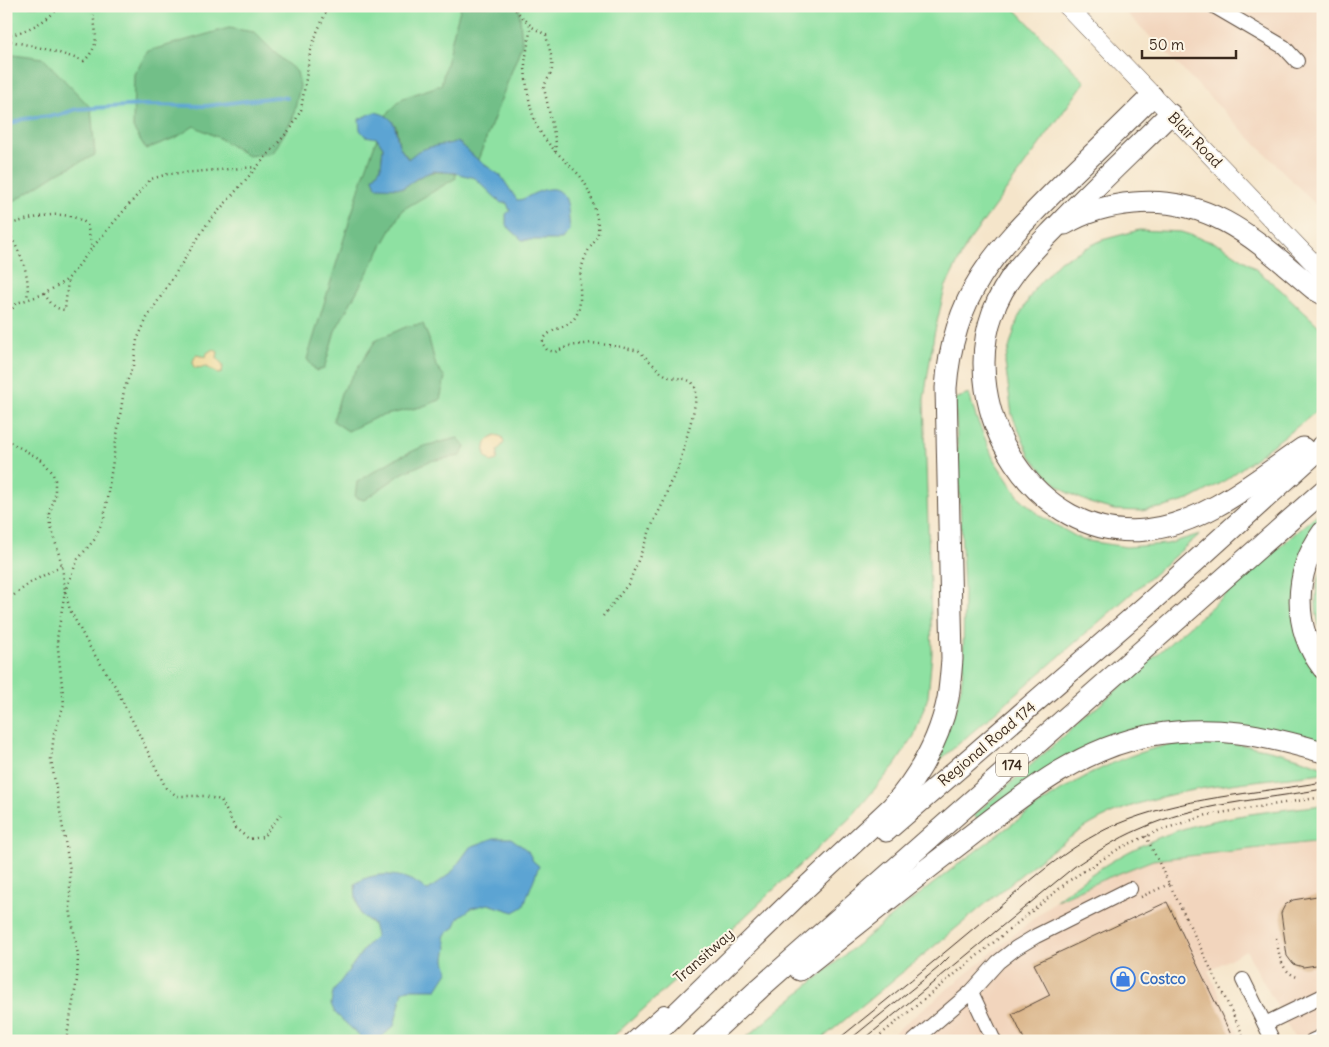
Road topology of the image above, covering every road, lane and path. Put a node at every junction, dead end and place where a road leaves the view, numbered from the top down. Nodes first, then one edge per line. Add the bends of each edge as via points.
1 (60, 6) edge
2 (92, 6) edge
3 (329, 6) edge
4 (512, 6) edge
5 (1067, 6) edge
6 (1214, 6) edge
7 (532, 27) junction
8 (6, 38) edge
9 (1297, 61) dead end
10 (1152, 96) junction
11 (1170, 114) junction
12 (555, 152) junction
13 (258, 167) junction
14 (6, 225) edge
15 (6, 230) edge
16 (1048, 235) junction
17 (92, 248) junction
18 (1323, 273) edge
19 (68, 279) junction
20 (44, 294) junction
21 (1323, 294) edge
22 (27, 299) junction
23 (6, 316) edge
24 (1323, 434) edge
25 (6, 440) edge
26 (1323, 446) edge
27 (1323, 491) edge
28 (1323, 532) edge
29 (62, 564) junction
30 (65, 591) junction
31 (6, 601) edge
32 (603, 616) dead end
33 (1323, 668) edge
34 (1323, 752) edge
35 (1323, 798) edge
36 (281, 814) dead end
37 (1146, 836) junction
38 (1170, 884) junction
39 (1130, 889) joint
40 (798, 895) junction
41 (1276, 938) dead end
42 (1300, 978) dead end
43 (1243, 980) dead end
44 (971, 992) junction
45 (1323, 996) edge
46 (1265, 1024) junction
47 (1323, 1036) edge
48 (66, 1041) edge
49 (631, 1041) edge
50 (648, 1041) edge
51 (703, 1041) edge
52 (709, 1041) edge
53 (873, 1041) edge
54 (914, 1041) edge
55 (994, 1041) edge
56 (1246, 1041) edge
57 (1273, 1041) edge
58 (1312, 1041) edge

1 - 8 path via 34,27
2 - 8 path via 96,42 84,61
3 - 13 path via 310,53 301,110 292,127
4 - 7 path
5 - 10 main road, Blair Road
6 - 9 street via 1284,48
7 - 12 path via 525,64 531,108 537,125
7 - 12 path via 546,35 552,64 544,88 556,143
10 - 11 main road, Blair Road
10 - 40 highway via 1010,236 981,274 966,302 953,344 946,388 952,650 944,711 925,760 904,793
11 - 16 highway
11 - 18 main road, Blair Road
12 - 32 path via 582,178 595,208 599,228 598,237 587,252 581,269 576,315 572,322 547,334 542,343 547,350 555,352 569,346 592,343 639,351 662,373 692,382 696,389 693,414 678,469 629,583
13 - 17 path via 168,174 151,179
13 - 30 path via 208,224 147,318 137,340 133,366 124,390 104,518 94,540 78,559
14 - 17 path via 54,214 73,217 86,224
15 - 22 path via 27,270
16 - 21 highway via 1080,217 1115,205 1142,202 1180,204 1203,210 1242,231
16 - 24 highway via 1022,262 999,298 988,328 984,374 992,417 1010,455 1028,480 1050,500 1085,522 1115,529 1144,530 1173,524 1237,494
17 - 19 path
19 - 20 path
19 - 20 path via 65,310 58,310
20 - 22 path
22 - 23 path
25 - 29 path via 42,460 52,472 55,495 51,527
26 - 50 highway, Regional Road 174 / 174 via 1146,606
27 - 51 highway, Regional Road 174 / 174
28 - 33 highway via 1307,562 1300,590 1300,606 1304,634
29 - 30 path
29 - 31 path
30 - 36 path via 74,621 114,686 166,788 177,796 221,800 235,828 249,839 263,837
30 - 48 path via 57,639 64,704 54,734 51,759 70,870 70,908 78,955
34 - 52 highway via 1263,736 1199,731 1166,733 1134,740 1079,760 1030,790
35 - 37 path via 1207,815
37 - 38 path
37 - 53 path via 1080,872
38 - 39 path via 1140,897
38 - 56 path
39 - 44 street via 1016,948 998,962
40 - 49 street, Transitway
40 - 50 highway
41 - 42 path via 1281,963 1291,975
43 - 46 street
44 - 54 street
44 - 55 street
45 - 46 street
46 - 57 street
47 - 58 street

